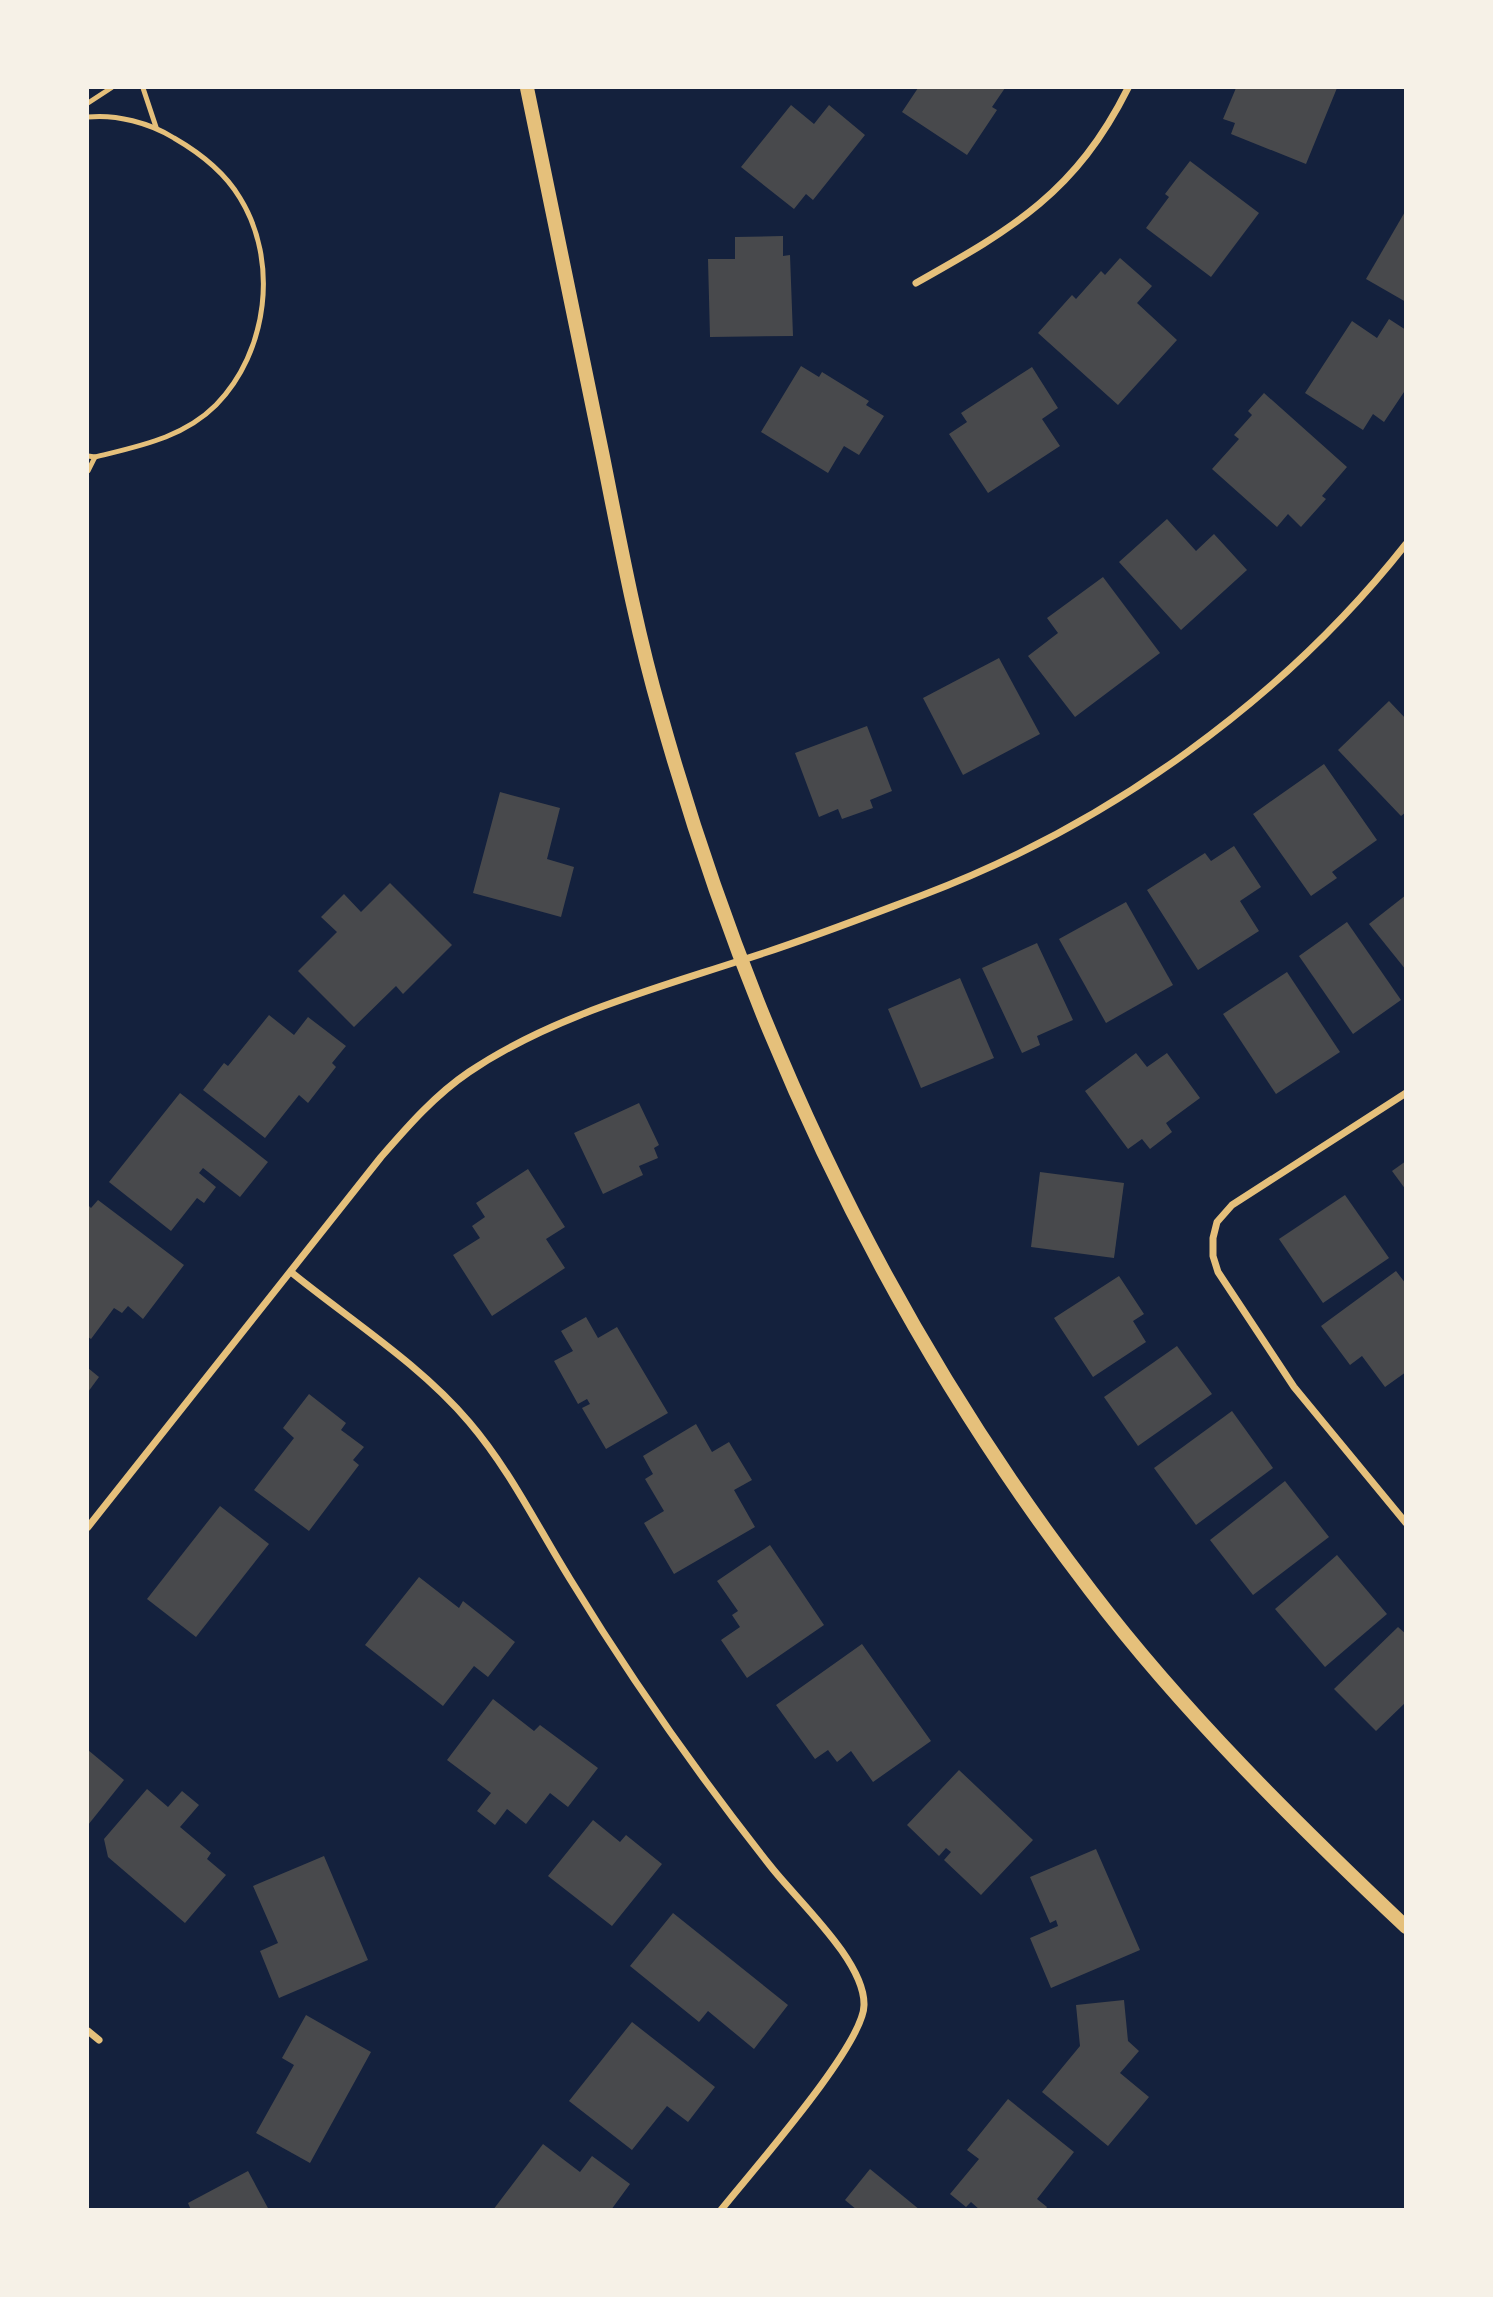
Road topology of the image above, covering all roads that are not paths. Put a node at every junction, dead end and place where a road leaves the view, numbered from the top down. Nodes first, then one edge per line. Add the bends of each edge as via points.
1 (111, 88) edge
2 (143, 88) edge
3 (527, 88) edge
4 (1128, 88) edge
5 (88, 103) edge
6 (88, 117) edge
7 (156, 127) junction
8 (916, 283) dead end
9 (88, 456) edge
10 (95, 457) junction
11 (88, 471) edge
12 (1405, 544) edge
13 (739, 961) junction
14 (1405, 1093) edge
15 (291, 1272) junction
16 (1405, 1523) edge
17 (88, 1527) edge
18 (1405, 1927) edge
19 (88, 2031) edge
20 (99, 2040) dead end
21 (721, 2210) edge

1 - 5 lane
2 - 7 lane
3 - 13 main road via 656,696
4 - 8 street via 1095,144 1040,206 986,244
6 - 7 lane
7 - 10 lane via 204,155 240,198 261,250 264,306 248,359 216,405 171,438
9 - 10 lane
10 - 11 lane
12 - 13 street via 1331,628 1265,691 1188,751 1104,807 1016,855 926,894
13 - 15 street via 643,991 522,1042 467,1074 419,1113
13 - 18 main road via 805,1118 890,1286 997,1457 1091,1591 1200,1720 1308,1835
14 - 16 street via 1232,1205 1217,1222 1213,1256 1227,1287 1294,1387
15 - 17 street
15 - 21 street via 428,1381 474,1429 503,1466 570,1579 723,1807 843,1954 860,1982 865,2009 846,2052
19 - 20 street

